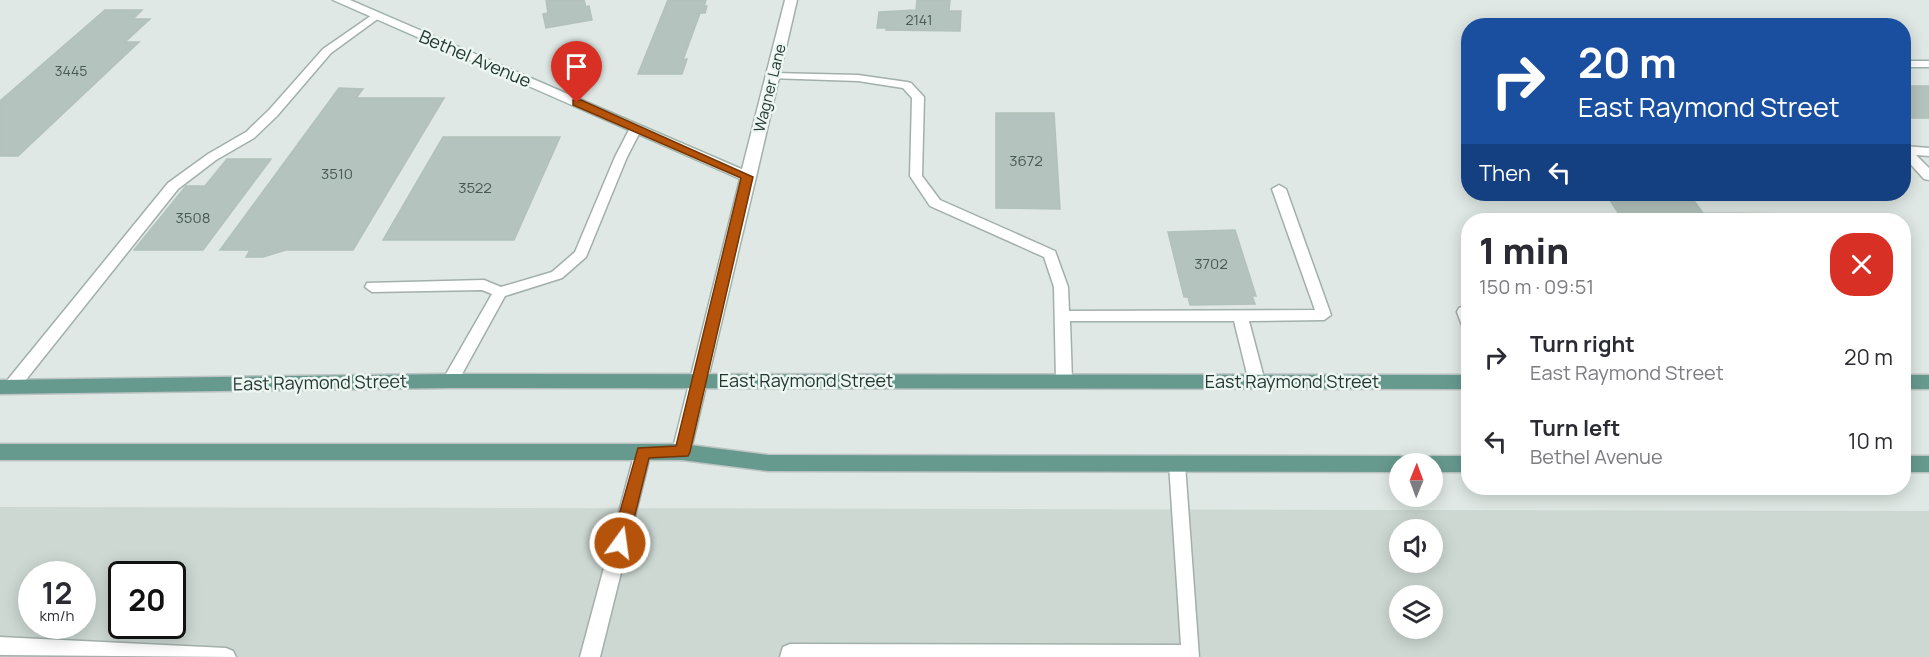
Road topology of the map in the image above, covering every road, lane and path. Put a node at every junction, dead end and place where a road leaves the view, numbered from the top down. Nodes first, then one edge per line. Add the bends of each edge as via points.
1 (339, 0) edge
2 (791, 0) edge
3 (375, 16) junction
4 (1911, 64) edge
5 (1929, 64) edge
6 (773, 76) junction
7 (636, 128) junction
8 (1911, 151) edge
9 (1929, 152) edge
10 (1911, 158) edge
11 (1929, 176) edge
12 (748, 177) junction
13 (1279, 189) dead end
14 (372, 287) dead end
15 (500, 292) junction
16 (1062, 316) junction
17 (1240, 316) junction
18 (450, 381) junction
19 (699, 381) junction
20 (1064, 381) junction
21 (1257, 382) junction
22 (1461, 382) edge
23 (1911, 382) edge
24 (1929, 382) edge
25 (5, 387) edge
26 (0, 452) edge
27 (643, 452) junction
28 (682, 452) junction
29 (1177, 464) junction
30 (1389, 464) edge
31 (1443, 464) edge
32 (1461, 464) edge
33 (1911, 464) edge
34 (1929, 464) edge
35 (0, 646) edge
36 (226, 657) edge
37 (590, 657) edge
38 (790, 657) edge

1 - 3 street, Bethel Avenue
2 - 6 street, Wagner Lane
3 - 7 street, Bethel Avenue
3 - 25 lane via 327,51 250,135 173,186
4 - 5 lane
6 - 12 street, Wagner Lane
6 - 16 lane via 858,78 908,85 918,97 916,176 935,203 1050,254 1061,287
7 - 12 street, Bethel Avenue
7 - 15 lane via 581,254 557,276
8 - 9 lane
10 - 11 lane
12 - 19 street
13 - 17 lane via 1324,315
14 - 15 lane via 484,285
15 - 18 lane
16 - 17 lane
16 - 20 lane
17 - 21 lane
18 - 19 main road, East Raymond Street
18 - 25 main road, East Raymond Street
19 - 20 main road, East Raymond Street
19 - 28 street
20 - 21 main road, East Raymond Street
21 - 22 main road, East Raymond Street
23 - 24 main road
26 - 27 main road
27 - 28 main road
27 - 37 lane
28 - 29 main road via 768,463
29 - 30 main road
29 - 38 lane via 1191,654 790,652
31 - 32 main road
33 - 34 main road
35 - 36 lane

